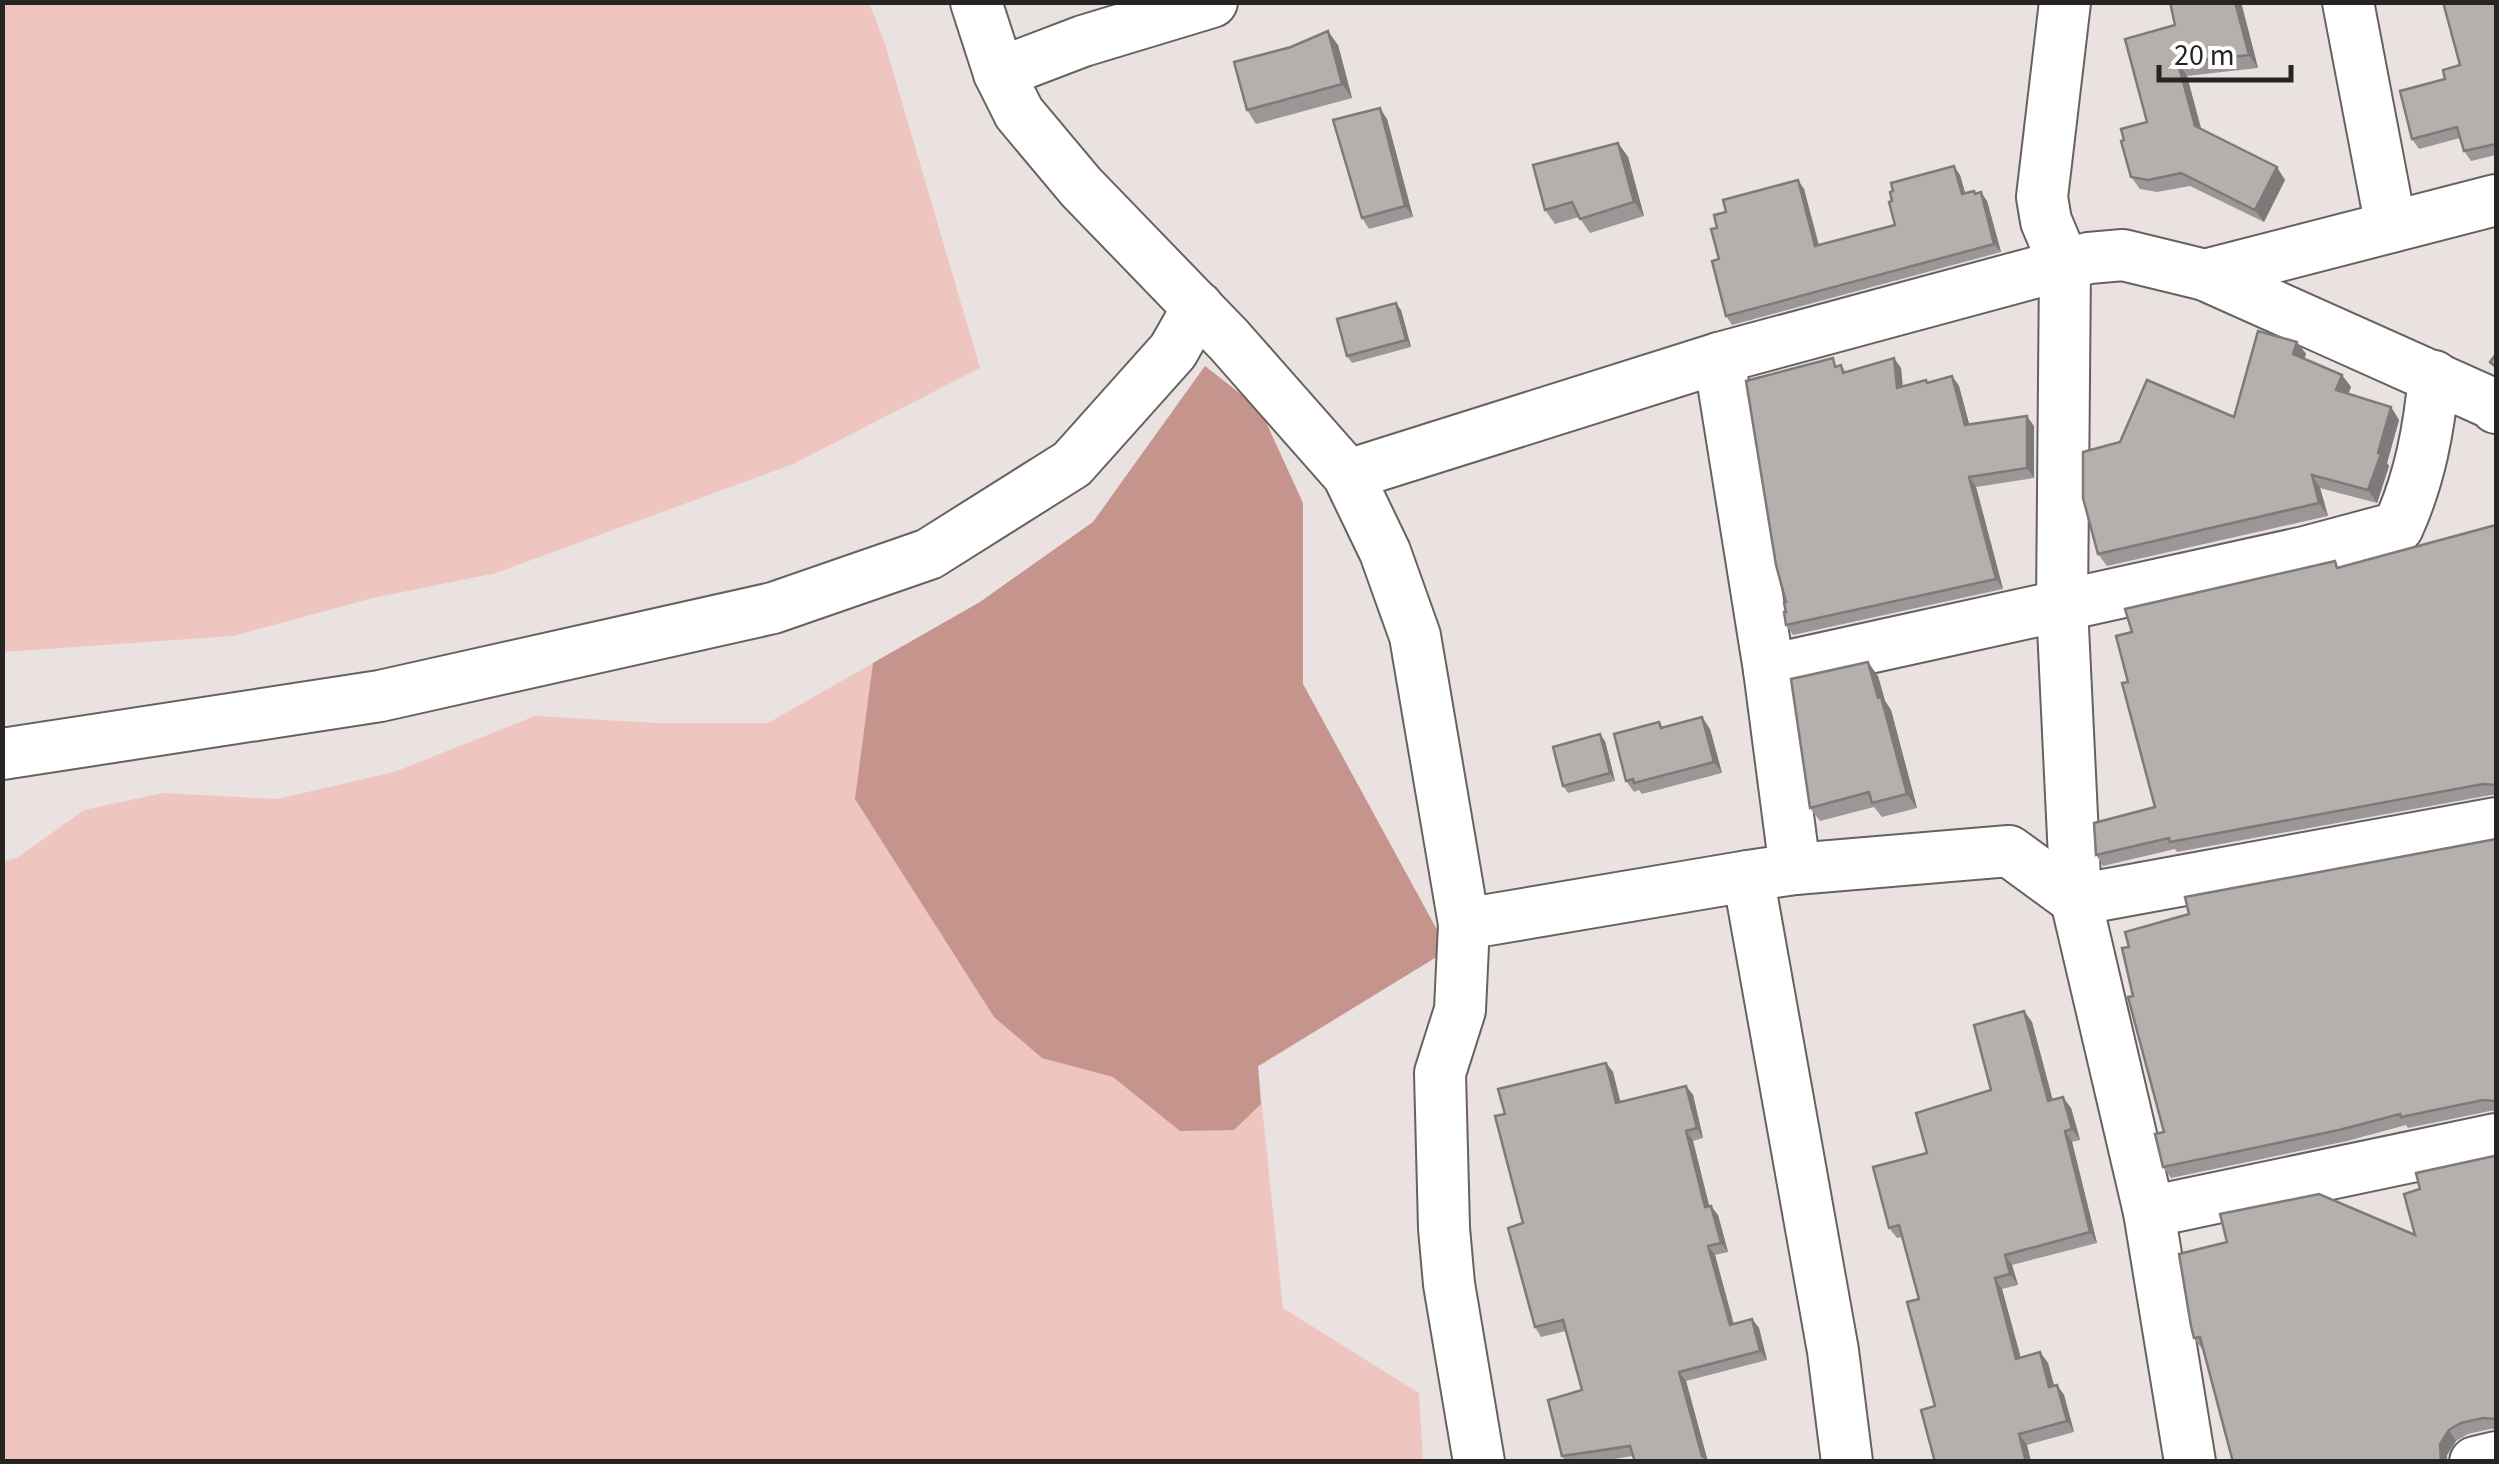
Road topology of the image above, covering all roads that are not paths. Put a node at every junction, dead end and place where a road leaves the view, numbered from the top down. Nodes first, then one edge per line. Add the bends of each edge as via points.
1 (976, 2) edge
2 (1212, 2) edge
3 (2065, 2) edge
4 (2348, 2) edge
5 (1000, 73) junction
6 (2496, 200) edge
7 (2391, 227) junction
8 (2064, 266) junction
9 (2205, 275) junction
10 (1198, 307) junction
11 (1719, 358) junction
12 (2434, 376) junction
13 (2496, 408) edge
14 (1348, 475) junction
15 (2062, 606) junction
16 (1769, 670) junction
17 (2, 754) edge
18 (2496, 822) edge
19 (1772, 872) junction
20 (2076, 900) junction
21 (1464, 924) junction
22 (2496, 1139) edge
23 (2149, 1212) junction
24 (2496, 1457) edge
25 (1479, 1462) edge
26 (1847, 1462) edge
27 (2190, 1462) edge
28 (2475, 1462) edge

1 - 5 street
2 - 5 street
3 - 8 street via 2042,197
4 - 7 street
5 - 10 street via 1018,113 1040,140
6 - 7 street
7 - 9 street
8 - 9 street via 2123,255
8 - 11 street
8 - 15 street
9 - 12 street
10 - 14 street
10 - 17 street via 1172,351 1072,464 929,554 772,608 380,696
11 - 14 street
11 - 16 street
12 - 13 street
12 - 15 street via 2429,430 2398,526
14 - 21 street via 1415,636
15 - 16 street
15 - 20 street
16 - 19 street
18 - 20 street
19 - 20 street via 2009,851
19 - 21 street
19 - 26 street
20 - 23 street
21 - 25 street via 1460,1010 1440,1073 1444,1228
22 - 23 street
23 - 27 street
24 - 28 street

